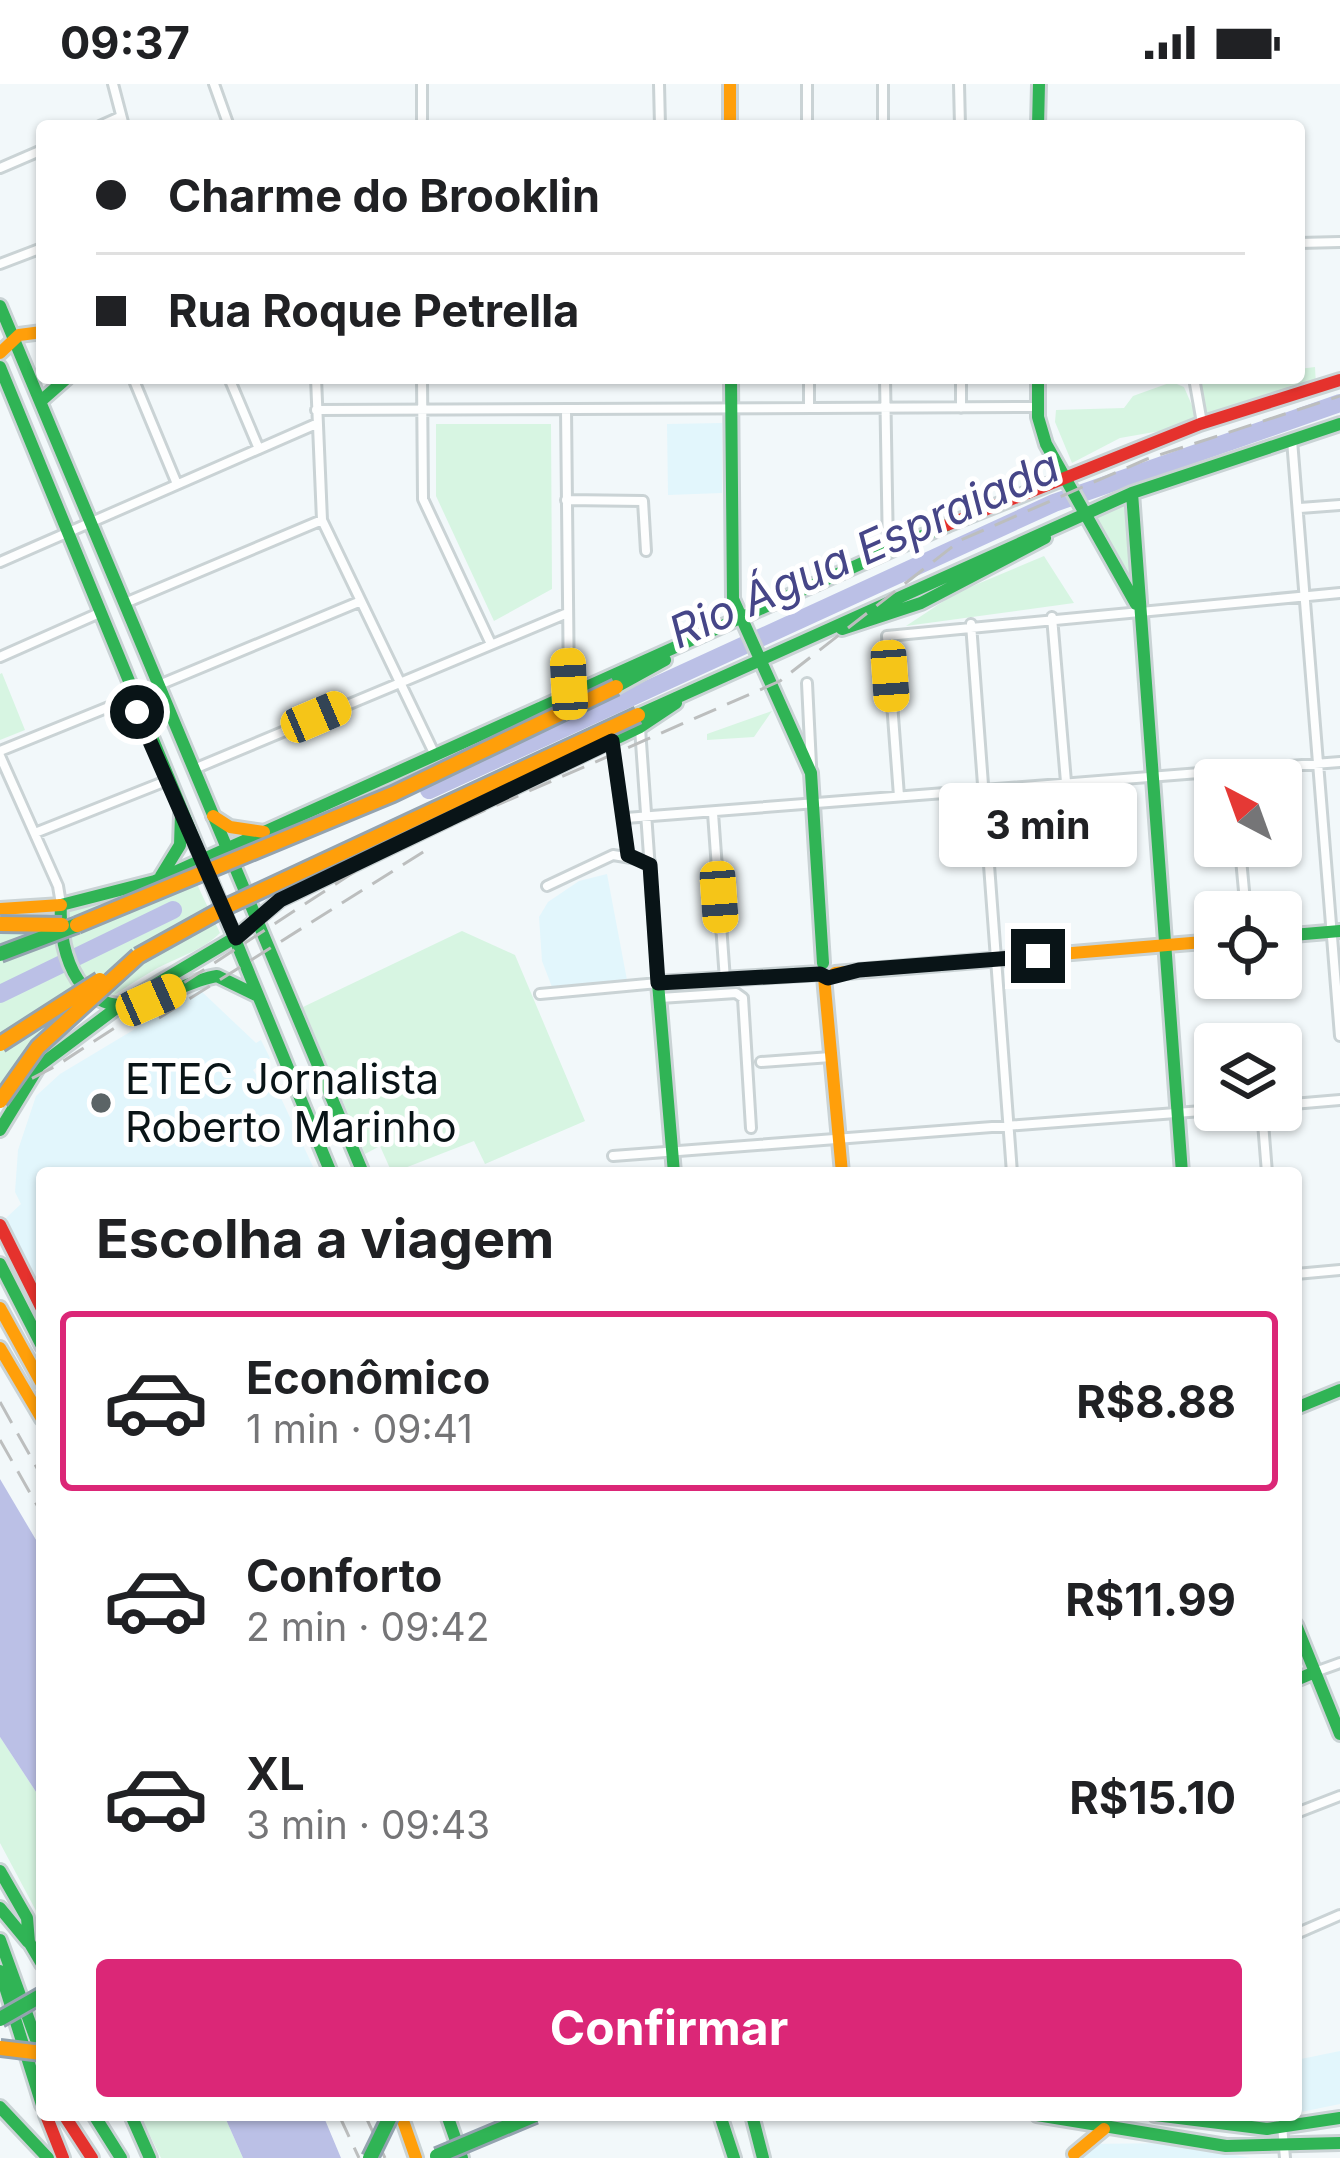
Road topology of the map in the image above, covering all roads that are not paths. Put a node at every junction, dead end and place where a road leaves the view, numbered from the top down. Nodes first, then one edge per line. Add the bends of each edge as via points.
1 (112, 84) edge
2 (422, 84) edge
3 (659, 84) edge
4 (730, 84) edge
5 (807, 84) edge
6 (883, 84) edge
7 (959, 84) edge
8 (1039, 84) edge
9 (218, 85) edge
10 (121, 120) edge
11 (227, 120) edge
12 (422, 120) edge
13 (660, 120) edge
14 (730, 120) edge
15 (807, 120) edge
16 (883, 120) edge
17 (960, 120) edge
18 (1039, 120) edge
19 (36, 153) edge
20 (0, 168) edge
21 (1340, 242) edge
22 (1305, 243) edge
23 (36, 250) edge
24 (0, 264) edge
25 (0, 306) edge
26 (36, 334) edge
27 (14, 339) junction
28 (0, 352) edge
29 (1, 374) edge
30 (1340, 380) edge
31 (60, 384) edge
32 (135, 384) edge
33 (232, 384) edge
34 (316, 384) edge
35 (422, 384) edge
36 (730, 384) edge
37 (809, 384) edge
38 (885, 384) edge
39 (962, 384) edge
40 (1038, 384) edge
41 (1195, 384) edge
42 (42, 400) junction
43 (809, 407) junction
44 (1038, 407) junction
45 (731, 408) junction
46 (885, 408) junction
47 (962, 408) junction
48 (423, 409) junction
49 (566, 409) junction
50 (316, 410) junction
51 (1202, 423) junction
52 (316, 424) junction
53 (1340, 424) edge
54 (1292, 439) junction
55 (259, 449) junction
56 (1066, 479) junction
57 (177, 484) junction
58 (1132, 493) junction
59 (566, 500) junction
60 (1340, 505) edge
61 (1082, 508) junction
62 (1300, 508) junction
63 (90, 520) junction
64 (322, 520) junction
65 (67, 530) junction
66 (646, 551) dead end
67 (888, 553) junction
68 (0, 562) edge
69 (1340, 593) edge
70 (1308, 596) junction
71 (361, 602) junction
72 (123, 604) junction
73 (1139, 610) junction
74 (97, 614) junction
75 (566, 614) junction
76 (1052, 617) junction
77 (971, 625) junction
78 (744, 626) junction
79 (712, 635) junction
80 (491, 644) junction
81 (758, 654) junction
82 (0, 657) edge
83 (398, 682) junction
84 (807, 683) dead end
85 (158, 686) junction
86 (569, 693) junction
87 (131, 698) junction
88 (639, 721) junction
89 (612, 741) junction
90 (0, 753) edge
91 (434, 753) junction
92 (1340, 762) edge
93 (1319, 763) junction
94 (193, 770) junction
95 (811, 773) junction
96 (1150, 775) junction
97 (166, 781) junction
98 (1066, 782) junction
99 (983, 790) junction
100 (899, 796) junction
101 (814, 804) junction
102 (207, 807) junction
103 (180, 809) junction
104 (713, 813) junction
105 (646, 817) junction
106 (626, 818) junction
107 (264, 832) junction
108 (35, 833) junction
109 (224, 850) junction
110 (628, 855) junction
111 (203, 859) junction
112 (650, 861) junction
113 (155, 881) junction
114 (547, 886) dead end
115 (280, 900) junction
116 (61, 905) junction
117 (0, 909) edge
118 (254, 921) junction
119 (0, 924) edge
120 (77, 925) junction
121 (1336, 931) edge
122 (1302, 934) edge
123 (236, 938) junction
124 (1194, 943) edge
125 (1165, 946) junction
126 (269, 951) junction
127 (0, 954) edge
128 (138, 956) junction
129 (244, 960) junction
130 (995, 960) junction
131 (828, 970) junction
132 (725, 981) junction
133 (658, 991) junction
134 (256, 994) junction
135 (540, 994) dead end
136 (119, 1006) junction
137 (1340, 1036) edge
138 (0, 1044) edge
139 (833, 1057) junction
140 (761, 1062) dead end
141 (1340, 1100) edge
142 (0, 1101) edge
143 (1302, 1104) edge
144 (1194, 1111) edge
145 (1177, 1112) junction
146 (751, 1128) dead end
147 (1009, 1128) junction
148 (0, 1130) edge
149 (1264, 1131) edge
150 (840, 1141) junction
151 (673, 1154) junction
152 (613, 1156) dead end
153 (328, 1167) edge
154 (360, 1167) edge
155 (674, 1167) edge
156 (842, 1167) edge
157 (1012, 1167) edge
158 (1182, 1167) edge
159 (1267, 1167) edge
160 (0, 1225) edge
161 (0, 1264) edge
162 (1340, 1270) edge
163 (1302, 1273) edge
164 (36, 1297) edge
165 (0, 1308) edge
166 (36, 1334) edge
167 (0, 1348) edge
168 (36, 1373) edge
169 (1340, 1390) edge
170 (1302, 1406) edge
171 (36, 1409) edge
172 (1302, 1640) edge
173 (1340, 1663) edge
174 (1315, 1672) junction
175 (1302, 1677) edge
176 (1336, 1713) edge
177 (1340, 1734) edge
178 (1340, 1796) edge
179 (1302, 1811) edge
180 (0, 1871) edge
181 (0, 1907) edge
182 (1340, 1916) edge
183 (1302, 1932) edge
184 (0, 1940) edge
185 (28, 1942) junction
186 (36, 1955) edge
187 (0, 1971) edge
188 (36, 1998) edge
189 (0, 2019) edge
190 (36, 2038) edge
191 (0, 2048) edge
192 (36, 2053) edge
193 (36, 2086) edge
194 (0, 2107) edge
195 (1340, 2118) edge
196 (48, 2121) edge
197 (68, 2121) edge
198 (98, 2121) edge
199 (134, 2121) edge
200 (388, 2121) edge
201 (403, 2121) edge
202 (449, 2121) edge
203 (521, 2121) edge
204 (722, 2121) edge
205 (754, 2121) edge
206 (1070, 2121) edge
207 (1077, 2121) edge
208 (1302, 2121) edge
209 (1281, 2122) edge
210 (1104, 2129) junction
211 (1340, 2143) edge
212 (1074, 2156) edge
213 (1284, 2156) edge
214 (48, 2158) edge
215 (63, 2158) edge
216 (92, 2158) edge
217 (121, 2158) edge
218 (150, 2158) edge
219 (370, 2158) edge
220 (416, 2158) edge
221 (434, 2158) edge
222 (462, 2158) edge
223 (734, 2158) edge
224 (764, 2158) edge

1 - 10 street
2 - 12 street
3 - 13 street
4 - 14 main road
5 - 15 street
6 - 16 street
7 - 17 street
8 - 18 main road
9 - 11 street
19 - 20 street
21 - 22 street
23 - 24 street
25 - 27 main road
26 - 27 main road
27 - 28 main road
27 - 42 main road
29 - 65 main road
30 - 51 main road
31 - 42 main road
32 - 57 street
33 - 55 street
34 - 50 street
35 - 48 street
36 - 45 main road
37 - 43 street
38 - 46 street
39 - 47 street
40 - 44 main road
41 - 51 street
42 - 63 main road
43 - 45 street
43 - 46 street
44 - 47 street
44 - 56 main road
45 - 49 street
45 - 78 main road via 732,583
46 - 47 street
46 - 67 street
48 - 49 street
48 - 50 street
48 - 80 street via 423,499
49 - 59 street
50 - 52 street
51 - 56 main road
52 - 55 street
52 - 64 street
53 - 54 main road
54 - 58 main road
54 - 62 street
55 - 57 street
56 - 61 main road
56 - 67 main road
57 - 63 street
58 - 61 main road
58 - 73 main road
59 - 66 street via 644,501
59 - 75 street
60 - 62 street
61 - 73 main road
61 - 81 main road
62 - 70 street
63 - 65 street
63 - 72 main road
64 - 71 street
64 - 72 street
65 - 68 street
65 - 74 main road
67 - 78 main road
69 - 70 street
70 - 73 street
70 - 93 street
71 - 83 street
71 - 85 street
72 - 85 main road
73 - 76 street
73 - 96 main road
74 - 82 street
74 - 87 main road
75 - 80 street
75 - 86 street
76 - 77 street
76 - 98 street
77 - 99 street
77 - 100 street via 886,636
78 - 79 main road
78 - 81 main road
79 - 86 main road
79 - 120 main road, bridge via 393,794
80 - 83 street
81 - 88 main road
81 - 95 main road
83 - 91 street
83 - 94 street
84 - 95 street
85 - 94 main road
86 - 91 main road
87 - 90 street
87 - 97 main road
88 - 89 main road
88 - 105 street
88 - 128 main road, bridge via 243,899
89 - 106 street
89 - 115 main road
90 - 108 street
91 - 107 main road
92 - 93 street
93 - 96 street
93 - 121 street
94 - 102 main road
95 - 101 main road
96 - 98 street
96 - 125 main road
97 - 103 main road
97 - 108 street
98 - 99 street
99 - 100 street
99 - 130 street
100 - 101 street
101 - 104 street
101 - 131 main road
102 - 107 main road via 224,825
102 - 109 main road
103 - 111 main road
103 - 113 main road via 180,845
104 - 105 street
104 - 132 street
105 - 106 street
105 - 112 street
106 - 110 street
107 - 109 main road
108 - 116 street
109 - 111 main road
109 - 118 main road
110 - 112 street
110 - 114 street
111 - 113 main road
111 - 123 main road
112 - 133 street
113 - 116 main road
115 - 118 main road
115 - 126 main road via 266,920
116 - 117 main road
116 - 136 main road via 58,939 72,978
118 - 123 main road
118 - 126 main road
119 - 120 main road, bridge
120 - 127 main road, bridge
121 - 122 main road
121 - 137 street
123 - 129 main road
123 - 136 main road
124 - 125 main road
125 - 130 main road
125 - 145 main road
126 - 129 main road
126 - 154 main road
128 - 138 main road, bridge
128 - 142 main road, bridge via 38,1047
129 - 134 main road
130 - 131 main road
130 - 147 street
131 - 132 main road
131 - 139 main road
132 - 133 main road
133 - 135 street
133 - 146 street via 743,998
133 - 151 main road
134 - 136 main road via 217,976
134 - 153 main road
136 - 148 main road via 39,1066
139 - 140 street
139 - 150 main road
141 - 143 street
144 - 145 street
145 - 147 street
145 - 158 main road
147 - 150 street
147 - 157 street
149 - 159 street
150 - 151 street
150 - 156 main road
151 - 152 street
151 - 155 main road
160 - 164 main road
161 - 166 main road
162 - 163 street
165 - 168 main road
167 - 171 main road
169 - 170 main road
172 - 174 main road
173 - 174 street
174 - 175 main road
174 - 176 main road
176 - 177 main road
178 - 179 street
180 - 185 main road via 27,1918
181 - 185 main road
182 - 183 street
184 - 190 main road
185 - 186 main road
187 - 193 main road
188 - 189 main road, bridge
191 - 192 main road, bridge
194 - 214 main road
195 - 208 main road
196 - 215 main road
197 - 216 main road
198 - 217 main road
199 - 218 main road
200 - 219 main road, bridge
201 - 220 main road
202 - 222 main road
203 - 221 main road, bridge
204 - 223 main road
205 - 224 main road
206 - 212 street
207 - 210 main road
209 - 213 street
210 - 212 main road
210 - 213 main road
211 - 213 main road

